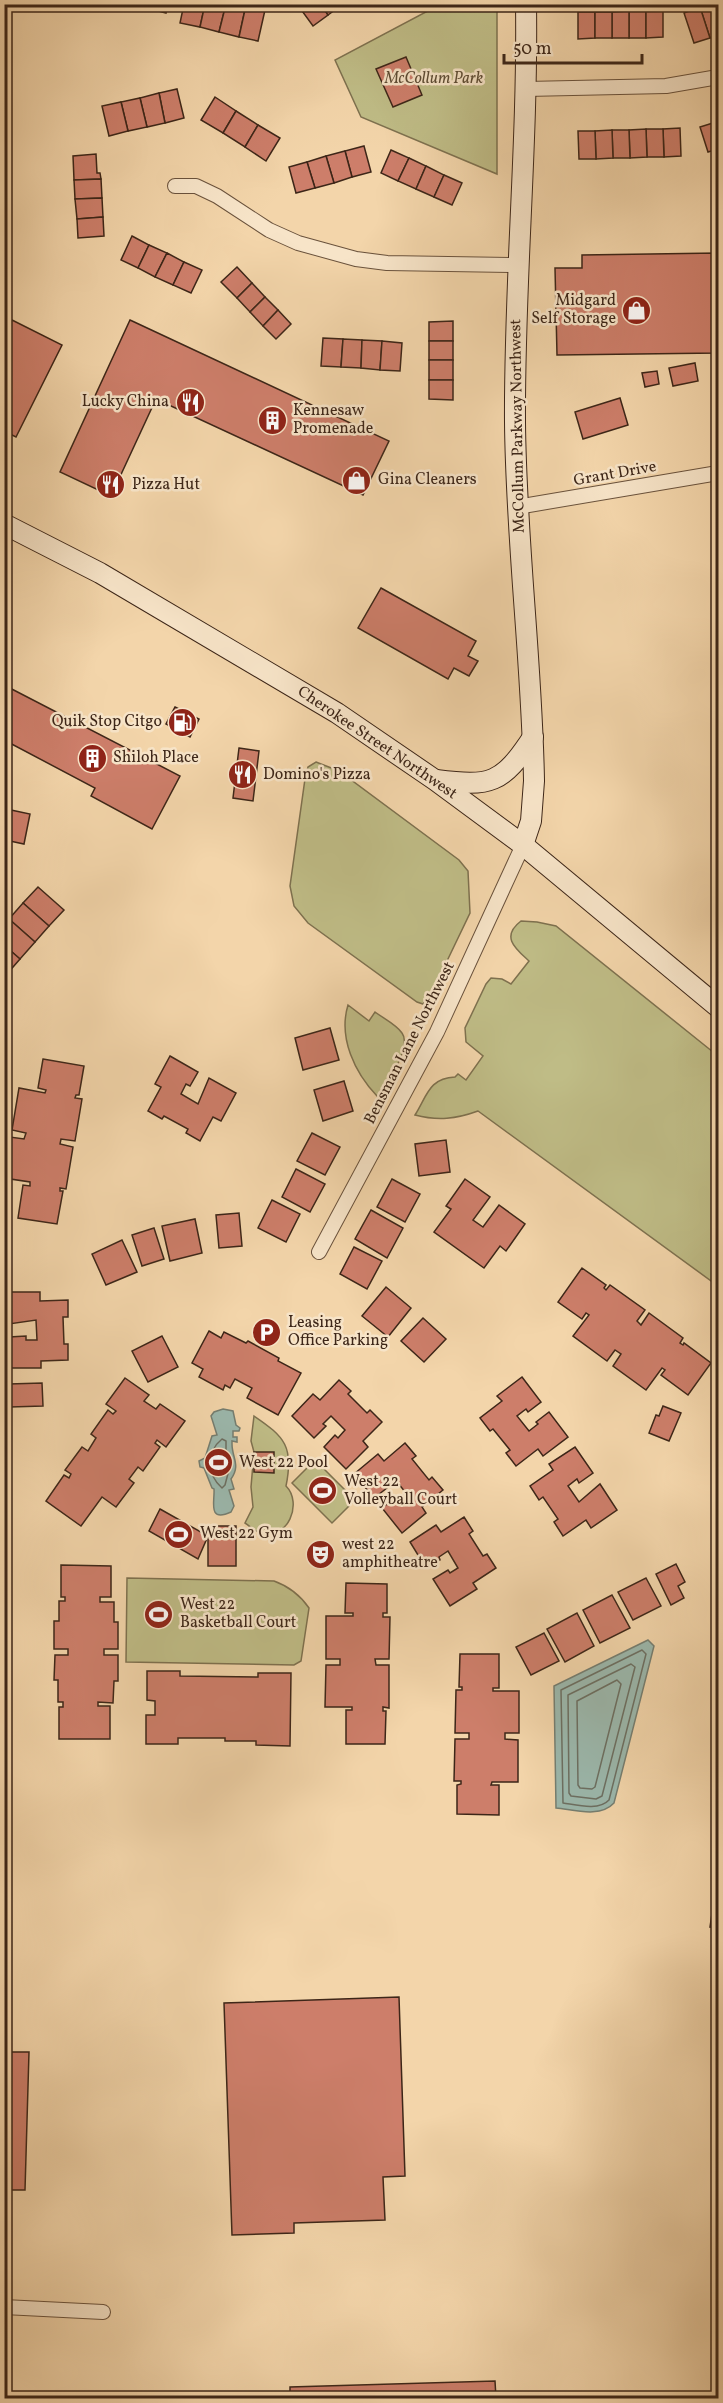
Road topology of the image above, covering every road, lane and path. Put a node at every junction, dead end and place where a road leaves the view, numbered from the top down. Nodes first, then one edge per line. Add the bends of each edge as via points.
1 (526, 4) edge
2 (718, 77) edge
3 (526, 89) junction
4 (175, 186) dead end
5 (518, 265) junction
6 (718, 473) edge
7 (517, 507) junction
8 (4, 524) edge
9 (533, 737) junction
10 (435, 780) junction
11 (523, 845) junction
12 (718, 1007) edge
13 (319, 1252) dead end
14 (4, 2307) edge
15 (103, 2313) dead end

1 - 3 main road, McCollum Parkway Northwest
2 - 3 street via 666,86
3 - 5 main road, McCollum Parkway Northwest
4 - 5 street via 196,186 288,239 356,259
5 - 7 main road, McCollum Parkway Northwest
6 - 7 street, Grant Drive
7 - 9 main road, McCollum Parkway Northwest
8 - 10 main road, Cherokee Street Northwest via 100,573 289,684
9 - 10 main road via 514,764 495,779 475,783
9 - 11 main road, McCollum Parkway Northwest via 534,801
10 - 11 main road, Cherokee Street Northwest
11 - 12 main road, Cherokee Street Northwest
11 - 13 street, Bensman Lane Northwest via 437,1032
14 - 15 street

